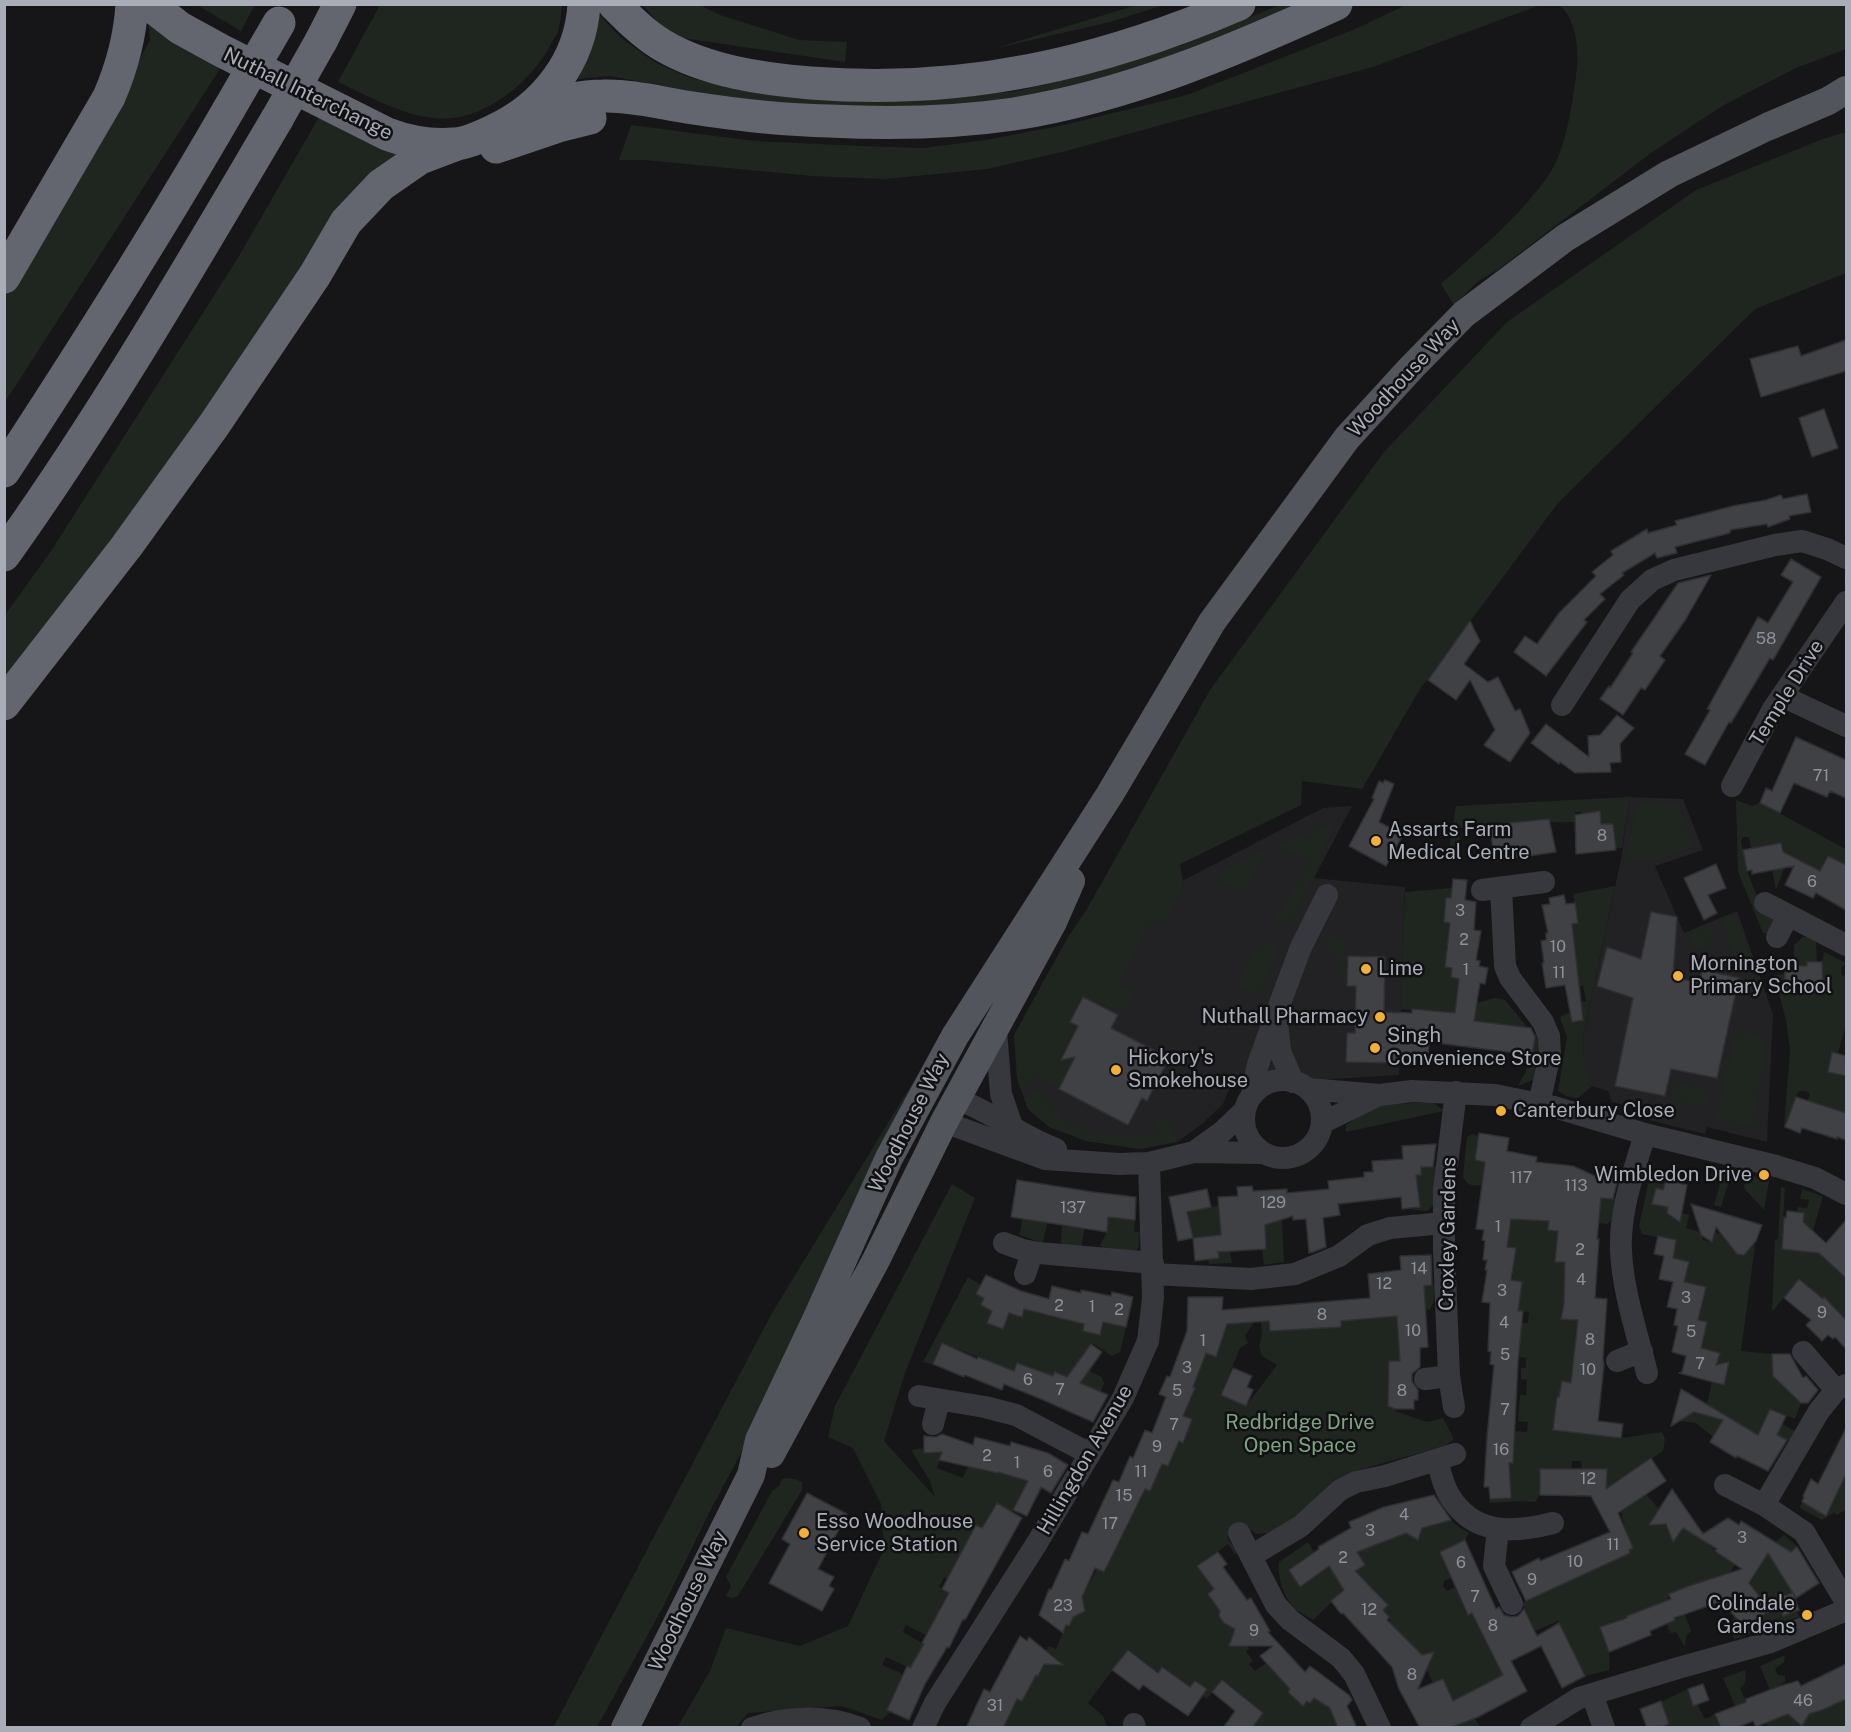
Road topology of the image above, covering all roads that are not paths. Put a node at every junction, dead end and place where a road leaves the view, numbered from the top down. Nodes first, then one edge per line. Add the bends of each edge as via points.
1 (132, 4) edge
2 (149, 4) edge
3 (340, 4) edge
4 (584, 4) edge
5 (614, 4) edge
6 (1239, 4) edge
7 (1336, 4) edge
8 (283, 14) edge
9 (1840, 96) edge
10 (694, 108) junction
11 (528, 111) junction
12 (457, 144) junction
13 (315, 274) junction
14 (4, 276) edge
15 (4, 471) edge
16 (4, 555) edge
17 (1846, 558) edge
18 (1846, 602) edge
19 (1782, 696) junction
20 (4, 704) edge
21 (1562, 705) dead end
22 (1846, 726) edge
23 (1732, 786) dead end
24 (1110, 794) junction
25 (1544, 882) dead end
26 (1765, 903) dead end
27 (1326, 909) dead end
28 (1788, 916) junction
29 (1777, 937) dead end
30 (1846, 945) edge
31 (1276, 1017) junction
32 (996, 1030) junction
33 (944, 1056) junction
34 (1300, 1085) junction
35 (1456, 1092) junction
36 (1380, 1095) junction
37 (1249, 1102) junction
38 (1539, 1104) junction
39 (947, 1107) junction
40 (1322, 1123) junction
41 (1012, 1126) junction
42 (1645, 1134) junction
43 (1194, 1152) junction
44 (1262, 1153) junction
45 (1088, 1161) junction
46 (1149, 1163) junction
47 (1846, 1194) edge
48 (1444, 1222) junction
49 (1004, 1243) dead end
50 (1153, 1269) junction
51 (1803, 1352) dead end
52 (1617, 1361) dead end
53 (1449, 1376) junction
54 (1425, 1379) dead end
55 (1841, 1388) edge
56 (1454, 1407) dead end
57 (773, 1410) junction
58 (933, 1424) dead end
59 (1090, 1454) junction
60 (751, 1474) junction
61 (1725, 1485) dead end
62 (1764, 1504) junction
63 (1553, 1523) dead end
64 (1498, 1529) junction
65 (1239, 1533) dead end
66 (1251, 1556) junction
67 (1846, 1602) edge
68 (1512, 1604) dead end
69 (1846, 1610) edge
70 (1592, 1694) junction
71 (625, 1728) edge
72 (752, 1728) edge
73 (860, 1728) edge
74 (923, 1728) edge
75 (1380, 1728) edge
76 (1531, 1728) edge
77 (1604, 1728) edge

1 - 14 highway via 129,37 109,97
2 - 12 highway, Nuthall Interchange via 180,28 222,51 387,134 416,142
3 - 16 highway, bridge via 277,119 149,334
4 - 11 highway, Nuthall Interchange via 572,55 563,72
5 - 6 highway via 663,45 715,67 787,81 879,86 964,81 1046,68 1150,40
7 - 10 highway via 1188,67 1126,88 1015,113 956,120 829,122
8 - 15 highway, bridge via 169,212
9 - 24 main road, Woodhouse Way via 1669,174 1565,238 1464,314 1347,438 1247,573 1212,622
10 - 11 highway via 604,96 568,99
10 - 13 highway via 584,118 449,163 392,193
11 - 12 highway, Nuthall Interchange via 483,136
12 - 13 highway via 420,158 381,184 346,222
13 - 20 highway via 194,454
17 - 21 street via 1802,541 1674,570 1652,580 1630,600
18 - 19 street, Temple Drive
19 - 22 street
19 - 23 street, Temple Drive
24 - 32 main road, Woodhouse Way via 1053,922
24 - 33 main road, Woodhouse Way
25 - 38 street via 1491,889 1505,966 1550,1036
26 - 28 street
27 - 31 street via 1301,947
28 - 29 street
28 - 30 street
31 - 34 street via 1280,1051
31 - 37 street
32 - 39 main road, Woodhouse Way
32 - 41 street via 1001,1094
33 - 39 main road
33 - 57 main road, Woodhouse Way via 889,1158
34 - 36 street
34 - 37 street via 1275,1081 1263,1086
34 - 40 street via 1318,1102
35 - 36 street
35 - 38 street
35 - 48 street, Croxley Gardens via 1444,1189
36 - 40 street
37 - 43 street via 1222,1132
37 - 44 street via 1243,1120 1248,1137
38 - 42 street
39 - 41 street via 979,1108
39 - 45 street via 1045,1159
39 - 57 main road via 932,1109 818,1338
39 - 60 main road, Woodhouse Way via 874,1262 793,1416 769,1459
40 - 44 street via 1317,1139 1305,1151 1280,1159
41 - 45 street
42 - 47 street via 1776,1166 1815,1178
42 - 52 street via 1623,1217 1621,1249 1644,1362
43 - 44 street
43 - 46 street
45 - 46 street
46 - 50 street, Hillingdon Avenue
48 - 50 street via 1390,1228 1368,1235 1339,1256 1295,1274 1251,1278
48 - 53 street, Croxley Gardens
49 - 50 street via 1029,1263 1114,1261
50 - 59 street, Hillingdon Avenue via 1154,1298 1148,1341 1124,1398
51 - 55 street
53 - 54 street
53 - 56 street, Croxley Gardens
55 - 62 street via 1819,1411
57 - 60 main road, Woodhouse Way via 759,1440
58 - 59 street via 929,1398 985,1407 1016,1415
59 - 74 street, Hillingdon Avenue
60 - 71 main road, Woodhouse Way
61 - 62 street
62 - 67 street via 1804,1532
63 - 64 street via 1531,1529
64 - 66 street via 1471,1519 1448,1494 1446,1457 1340,1490 1300,1526
64 - 68 street via 1494,1566
65 - 66 street
66 - 75 street via 1276,1605 1341,1658 1354,1674
69 - 70 street via 1768,1643
70 - 76 street
70 - 77 street
72 - 73 street via 770,1721 826,1719

